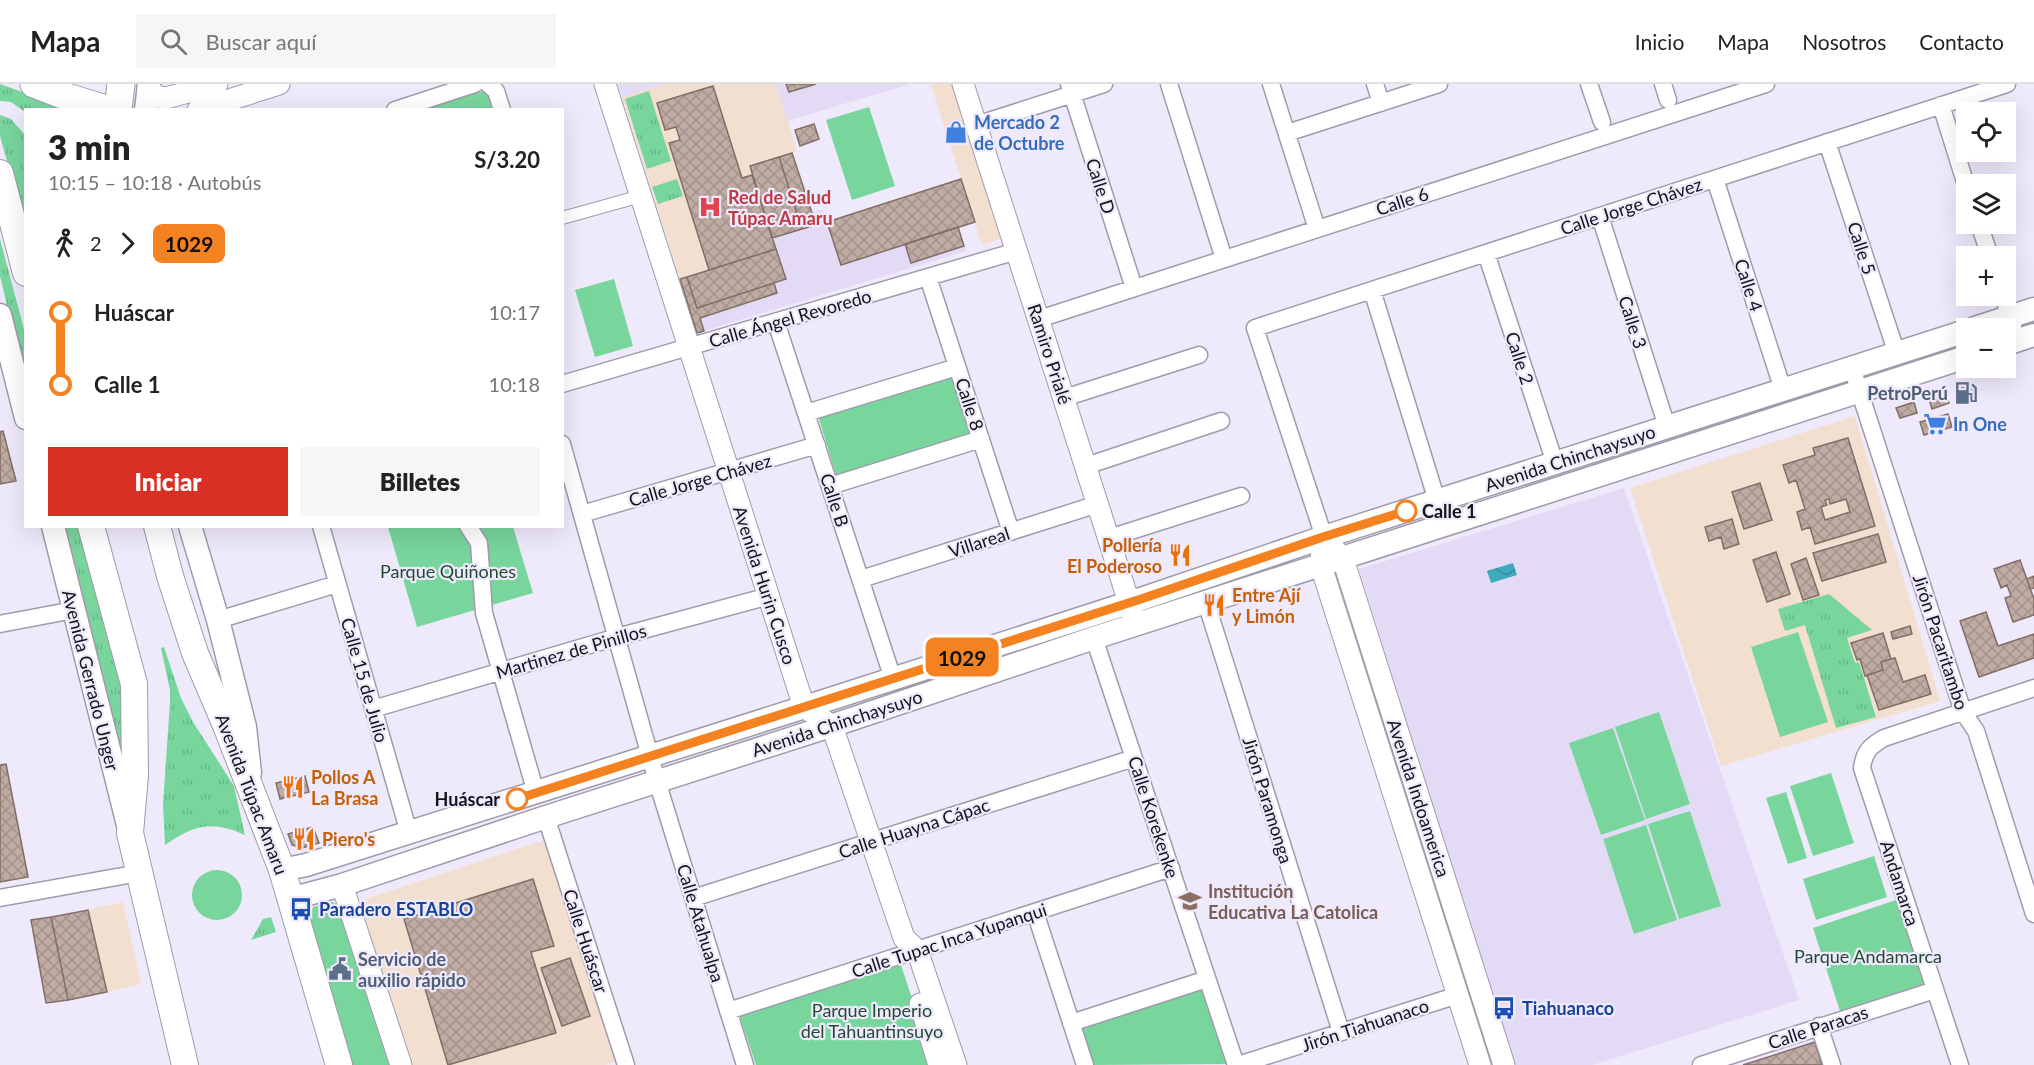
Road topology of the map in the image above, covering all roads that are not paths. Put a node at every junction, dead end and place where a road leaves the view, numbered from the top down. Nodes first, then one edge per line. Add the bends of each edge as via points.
1 (34, 84) edge
2 (122, 84) edge
3 (218, 84) edge
4 (279, 84) edge
5 (475, 84) edge
6 (488, 84) edge
7 (605, 84) edge
8 (963, 84) edge
9 (1104, 84) edge
10 (1169, 84) edge
11 (1271, 84) edge
12 (1375, 84) edge
13 (1439, 84) edge
14 (1589, 84) edge
15 (1766, 84) edge
16 (2007, 84) edge
17 (1738, 88) edge
18 (1070, 89) edge
19 (148, 94) edge
20 (1381, 103) junction
21 (1941, 105) junction
22 (102, 108) edge
23 (118, 108) edge
24 (204, 108) edge
25 (401, 108) edge
26 (501, 108) edge
27 (1602, 122) dead end
28 (976, 125) junction
29 (1287, 133) junction
30 (1827, 142) junction
31 (0, 173) edge
32 (1963, 174) edge
33 (1715, 179) junction
34 (640, 196) junction
35 (1600, 216) junction
36 (564, 217) edge
37 (1317, 229) junction
38 (1017, 251) junction
39 (1486, 253) junction
40 (1224, 259) junction
41 (24, 265) edge
42 (928, 277) junction
43 (1134, 288) junction
44 (1372, 290) junction
45 (2006, 306) edge
46 (2034, 309) edge
47 (0, 315) edge
48 (2010, 317) junction
49 (2007, 318) edge
50 (1039, 319) junction
51 (776, 322) junction
52 (1255, 328) joint
53 (1956, 334) edge
54 (2019, 340) edge
55 (3, 344) edge
56 (689, 347) junction
57 (1896, 354) junction
58 (1199, 355) dead end
59 (1956, 360) edge
60 (957, 366) junction
61 (1852, 368) junction
62 (564, 383) edge
63 (1783, 390) junction
64 (1860, 391) junction
65 (1064, 398) junction
66 (24, 412) edge
67 (806, 414) junction
68 (1221, 421) dead end
69 (1667, 428) junction
70 (981, 439) junction
71 (817, 445) junction
72 (564, 451) edge
73 (1555, 463) junction
74 (1086, 466) junction
75 (729, 472) junction
76 (830, 486) junction
77 (1241, 496) dead end
78 (1437, 501) junction
79 (1098, 504) junction
80 (582, 514) junction
81 (54, 528) edge
82 (92, 528) edge
83 (158, 528) edge
84 (191, 528) edge
85 (322, 528) edge
86 (469, 528) edge
87 (1011, 532) junction
88 (1323, 537) junction
89 (1109, 538) junction
90 (1343, 558) junction
91 (1321, 566) junction
92 (861, 579) junction
93 (338, 584) junction
94 (769, 596) junction
95 (1206, 602) junction
96 (1130, 603) junction
97 (74, 610) junction
98 (218, 620) junction
99 (0, 624) edge
100 (1137, 624) junction
101 (617, 637) junction
102 (1094, 638) junction
103 (195, 653) junction
104 (501, 671) junction
105 (893, 679) junction
106 (2034, 688) edge
107 (804, 707) junction
108 (373, 709) junction
109 (1963, 712) junction
110 (832, 726) junction
111 (245, 727) junction
112 (650, 756) junction
113 (1134, 758) junction
114 (657, 781) junction
115 (251, 790) junction
116 (536, 793) junction
117 (546, 817) junction
118 (441, 823) junction
119 (130, 833) junction
120 (409, 833) junction
121 (871, 841) junction
122 (405, 863) junction
123 (1171, 868) junction
124 (282, 870) junction
125 (139, 873) junction
126 (342, 885) junction
127 (0, 898) edge
128 (693, 898) junction
129 (290, 899) junction
130 (1035, 912) junction
131 (2034, 914) edge
132 (910, 953) junction
133 (1207, 979) junction
134 (1935, 990) junction
135 (1458, 995) junction
136 (728, 1011) junction
137 (1071, 1023) junction
138 (1820, 1026) junction
139 (1341, 1032) junction
140 (185, 1065) edge
141 (339, 1065) edge
142 (401, 1065) edge
143 (626, 1065) edge
144 (745, 1065) edge
145 (939, 1065) edge
146 (956, 1065) edge
147 (1084, 1065) edge
148 (1237, 1065) edge
149 (1480, 1065) edge
150 (1504, 1065) edge
151 (1701, 1065) edge
152 (1832, 1065) edge
153 (1960, 1065) edge

1 - 22 highway
2 - 23 highway
3 - 19 street via 166,98
4 - 24 street
5 - 25 street
6 - 26 street via 496,91
7 - 34 street, Avenida Hurin Cusco
8 - 28 street, Ramiro Prialé
9 - 18 street
10 - 40 street
11 - 29 street
12 - 20 street
13 - 20 street
14 - 27 street
15 - 17 street, Calle 6
16 - 21 street, Calle Jorge Chávez
17 - 37 street, Calle 6
18 - 28 street
18 - 43 street, Calle D
20 - 29 street
21 - 30 street, Calle Jorge Chávez
21 - 32 street
28 - 38 street, Ramiro Prialé
29 - 37 street
30 - 33 street, Calle Jorge Chávez
30 - 57 street, Calle 5
31 - 41 main road
33 - 35 street, Calle Jorge Chávez
33 - 63 street, Calle 4
34 - 36 street
34 - 56 street, Avenida Hurin Cusco
35 - 39 street, Calle Jorge Chávez
35 - 69 street, Calle 3
37 - 40 street, Calle 6
38 - 42 street, Calle Ángel Revoredo
38 - 50 street, Ramiro Prialé
39 - 44 street, Calle Jorge Chávez
39 - 73 street, Calle 2
40 - 43 street, Calle 6
42 - 51 street, Calle Ángel Revoredo
42 - 60 street, Calle 8
43 - 50 street, Calle 6
44 - 52 street, Calle Jorge Chávez
44 - 78 street
45 - 48 street
46 - 48 main road
47 - 55 main road
48 - 49 main road
48 - 54 street
50 - 65 street, Ramiro Prialé
51 - 56 street, Calle Ángel Revoredo
51 - 67 street, Calle B
52 - 88 street, Avenida Indoamerica
53 - 57 main road, Avenida Chinchaysuyo
55 - 66 main road
56 - 62 street, Calle Ángel Revoredo
56 - 75 street, Avenida Hurin Cusco
57 - 61 main road, Avenida Chinchaysuyo
58 - 65 street
59 - 64 main road, Avenida Chinchaysuyo
60 - 67 street
60 - 70 street, Calle 8
61 - 63 main road, Avenida Chinchaysuyo
61 - 64 street, Jirón Pacaritambo
63 - 69 main road, Avenida Chinchaysuyo
64 - 90 main road, Avenida Chinchaysuyo
64 - 109 street, Jirón Pacaritambo
65 - 74 street, Ramiro Prialé
67 - 71 street, Calle B
68 - 74 street
69 - 73 main road, Avenida Chinchaysuyo
70 - 76 street
70 - 87 street, Calle 8
71 - 75 street, Calle Jorge Chávez
71 - 76 street, Calle B
72 - 80 street, Calle Atahualpa
73 - 78 main road, Avenida Chinchaysuyo
74 - 79 street, Ramiro Prialé
75 - 80 street, Calle Jorge Chávez
75 - 94 street, Avenida Hurin Cusco
76 - 92 street, Calle B
77 - 89 street
78 - 88 main road, Avenida Chinchaysuyo
79 - 87 street, Villareal
79 - 89 street, Ramiro Prialé
80 - 101 street, Calle Atahualpa
81 - 97 main road, Avenida Gerrado Unger
82 - 119 main road via 134,684 135,775
83 - 103 main road, Avenida Túpac Amaru
84 - 98 main road
85 - 93 street, Calle 15 de Julio
86 - 104 street via 479,543 481,602
87 - 92 street, Villareal
88 - 90 street, Avenida Indoamerica
88 - 91 street, Avenida Indoamerica
88 - 96 main road, Avenida Chinchaysuyo
89 - 96 street, Ramiro Prialé
90 - 91 main road, Avenida Chinchaysuyo
90 - 150 street, Avenida Indoamerica
91 - 95 main road, Avenida Chinchaysuyo
91 - 135 street, Avenida Indoamerica
92 - 105 street, Calle B
93 - 98 street
93 - 108 street, Calle 15 de Julio
94 - 101 street, Martinez de Pinillos
94 - 107 street, Avenida Hurin Cusco
95 - 100 main road, Avenida Chinchaysuyo
95 - 139 street, Jirón Paramonga
96 - 100 street, Ramiro Prialé
96 - 105 main road, Avenida Chinchaysuyo
97 - 99 street
97 - 119 main road, Avenida Gerrado Unger
98 - 111 main road
100 - 102 main road, Avenida Chinchaysuyo
101 - 104 street, Martinez de Pinillos
101 - 112 street, Calle Atahualpa
102 - 110 main road, Avenida Chinchaysuyo
102 - 113 street, Calle Korekenke
103 - 111 main road
103 - 115 main road, Avenida Túpac Amaru
104 - 108 street, Martinez de Pinillos
104 - 116 street
105 - 107 main road, Avenida Chinchaysuyo
106 - 109 street
107 - 110 street
107 - 112 main road, Avenida Chinchaysuyo
108 - 120 street, Calle 15 de Julio
109 - 131 street, Jirón Pacaritambo via 1976,731
109 - 134 street, Andamarca via 1871,745 1862,768
110 - 114 main road, Avenida Chinchaysuyo
110 - 121 street
111 - 115 main road
112 - 114 street, Calle Atahualpa
112 - 116 main road, Avenida Chinchaysuyo
113 - 121 street, Calle Huayna Cápac
113 - 123 street, Calle Korekenke
114 - 117 main road, Avenida Chinchaysuyo
114 - 128 street, Calle Atahualpa
115 - 124 main road, Avenida Túpac Amaru
116 - 118 main road, Avenida Chinchaysuyo
117 - 122 main road, Avenida Chinchaysuyo
117 - 143 street, Calle Huáscar
118 - 120 main road, Avenida Chinchaysuyo
118 - 122 main road via 437,834 405,847
119 - 125 main road
120 - 124 main road, Avenida Chinchaysuyo
121 - 128 street, Calle Huayna Cápac
121 - 132 street
122 - 126 main road, Avenida Chinchaysuyo
123 - 130 street, Calle Tupac Inca Yupanqui
123 - 133 street, Calle Korekenke
124 - 129 main road, Avenida Túpac Amaru
125 - 127 street
125 - 140 main road
126 - 129 main road, Avenida Chinchaysuyo
126 - 142 street
128 - 136 street, Calle Atahualpa
129 - 141 main road, Avenida Túpac Amaru
130 - 132 street, Calle Tupac Inca Yupanqui
130 - 137 street
132 - 136 street, Calle Tupac Inca Yupanqui
132 - 145 street
132 - 146 street
133 - 137 street
133 - 148 street, Calle Korekenke
134 - 138 street, Calle Paracas
134 - 153 street, Andamarca
135 - 139 street, Jirón Tiahuanaco
135 - 149 street, Avenida Indoamerica
136 - 144 street, Calle Atahualpa
137 - 147 street
138 - 151 street, Calle Paracas
138 - 152 street
139 - 148 street, Jirón Tiahuanaco

